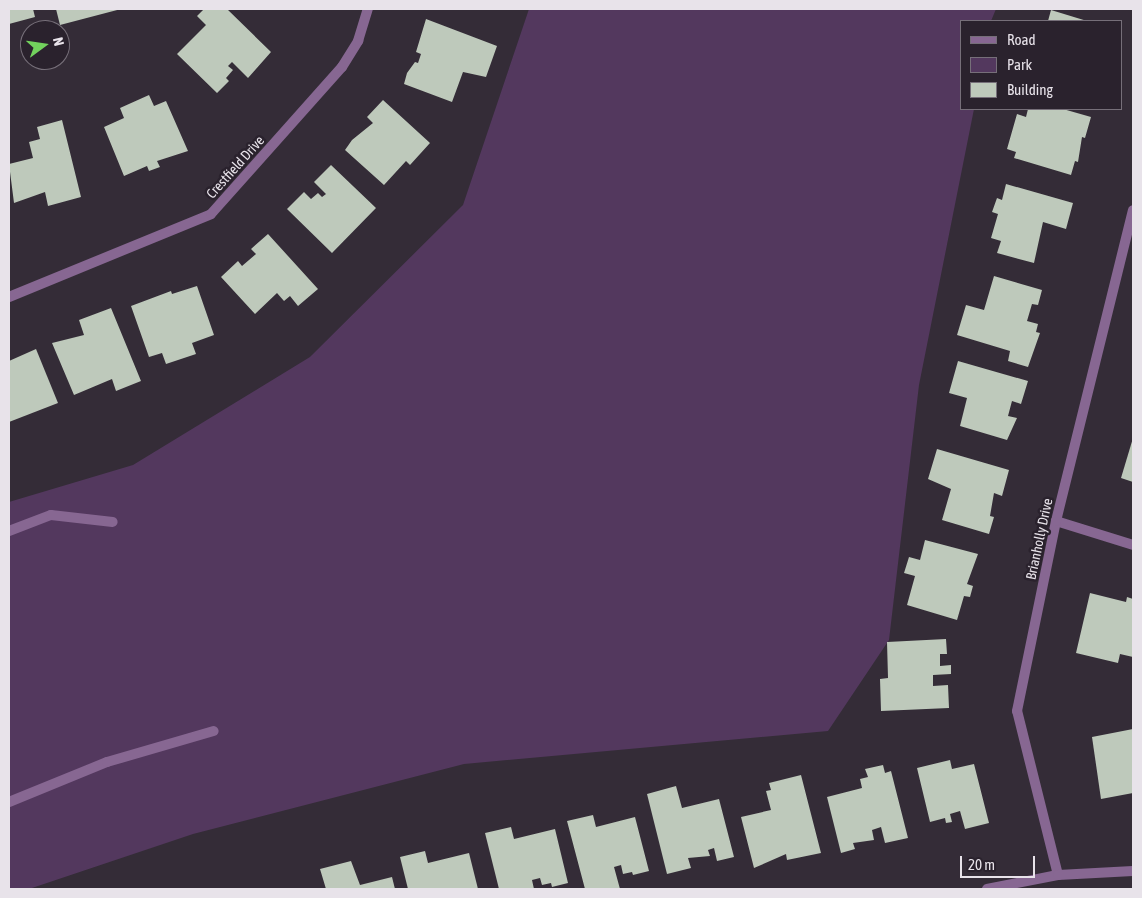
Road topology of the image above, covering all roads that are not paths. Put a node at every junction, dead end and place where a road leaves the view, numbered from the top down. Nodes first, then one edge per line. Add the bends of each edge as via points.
1 (368, 9) edge
2 (1133, 210) edge
3 (9, 297) edge
4 (1056, 521) junction
5 (113, 522) dead end
6 (9, 531) edge
7 (1133, 545) edge
8 (214, 730) dead end
9 (9, 802) edge
10 (1133, 871) edge
11 (1058, 875) junction
12 (986, 889) edge

1 - 3 street, Crestfield Drive via 358,42 342,67 211,214
2 - 4 street, Brianholly Drive
4 - 7 street
4 - 11 street, Brianholly Drive via 1017,711
5 - 6 street via 51,515
8 - 9 street via 107,762
10 - 11 street
11 - 12 street

